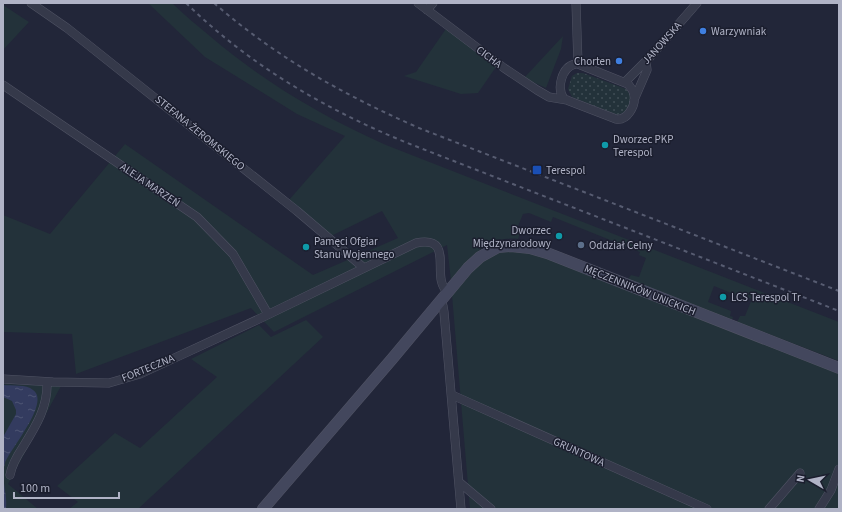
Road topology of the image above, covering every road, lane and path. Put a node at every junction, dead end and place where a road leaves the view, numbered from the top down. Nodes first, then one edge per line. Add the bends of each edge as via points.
1 (32, 3) edge
2 (418, 3) edge
3 (433, 3) edge
4 (697, 3) edge
5 (579, 4) edge
6 (427, 10) junction
7 (646, 61) junction
8 (578, 64) junction
9 (625, 82) junction
10 (3, 85) edge
11 (567, 100) junction
12 (634, 101) junction
13 (364, 268) junction
14 (450, 290) junction
15 (440, 303) junction
16 (265, 316) junction
17 (839, 368) edge
18 (3, 379) edge
19 (47, 382) junction
20 (452, 395) junction
21 (839, 469) edge
22 (800, 474) dead end
23 (10, 475) dead end
24 (459, 482) junction
25 (831, 490) junction
26 (839, 493) edge
27 (263, 509) edge
28 (461, 509) edge
29 (491, 509) edge
30 (707, 509) edge
31 (769, 509) edge
32 (819, 509) edge

1 - 13 street, STEFANA ŻEROMSKIEGO via 86,42
2 - 6 street, CICHA
3 - 6 street
4 - 7 street, JANOWSKA
5 - 8 street
6 - 11 street, CICHA via 537,90 548,97
7 - 9 street, JANOWSKA
7 - 12 street, CICHA via 647,70
8 - 9 street
8 - 11 street via 568,67 561,83 561,93
9 - 12 street via 633,90
10 - 16 street, ALEJA MARZEŃ via 198,217 233,254
11 - 12 street, CICHA via 618,120 628,116
13 - 14 street, FORTECZNA via 416,243 430,242 438,248 443,286
13 - 16 street, FORTECZNA
14 - 15 main road, MĘCZENNIKÓW UNICKICH
14 - 17 main road, MĘCZENNIKÓW UNICKICH via 468,268 486,253 506,246 530,248
15 - 20 street via 444,312
15 - 27 main road, MĘCZENNIKÓW UNICKICH
16 - 19 street, FORTECZNA via 140,374 109,383
18 - 19 street, FORTECZNA
19 - 23 street via 45,404 36,426 12,465
20 - 24 street
20 - 30 street, GRUNTOWA
21 - 25 street
22 - 31 street
24 - 28 street
24 - 29 street
25 - 26 street
25 - 32 street

